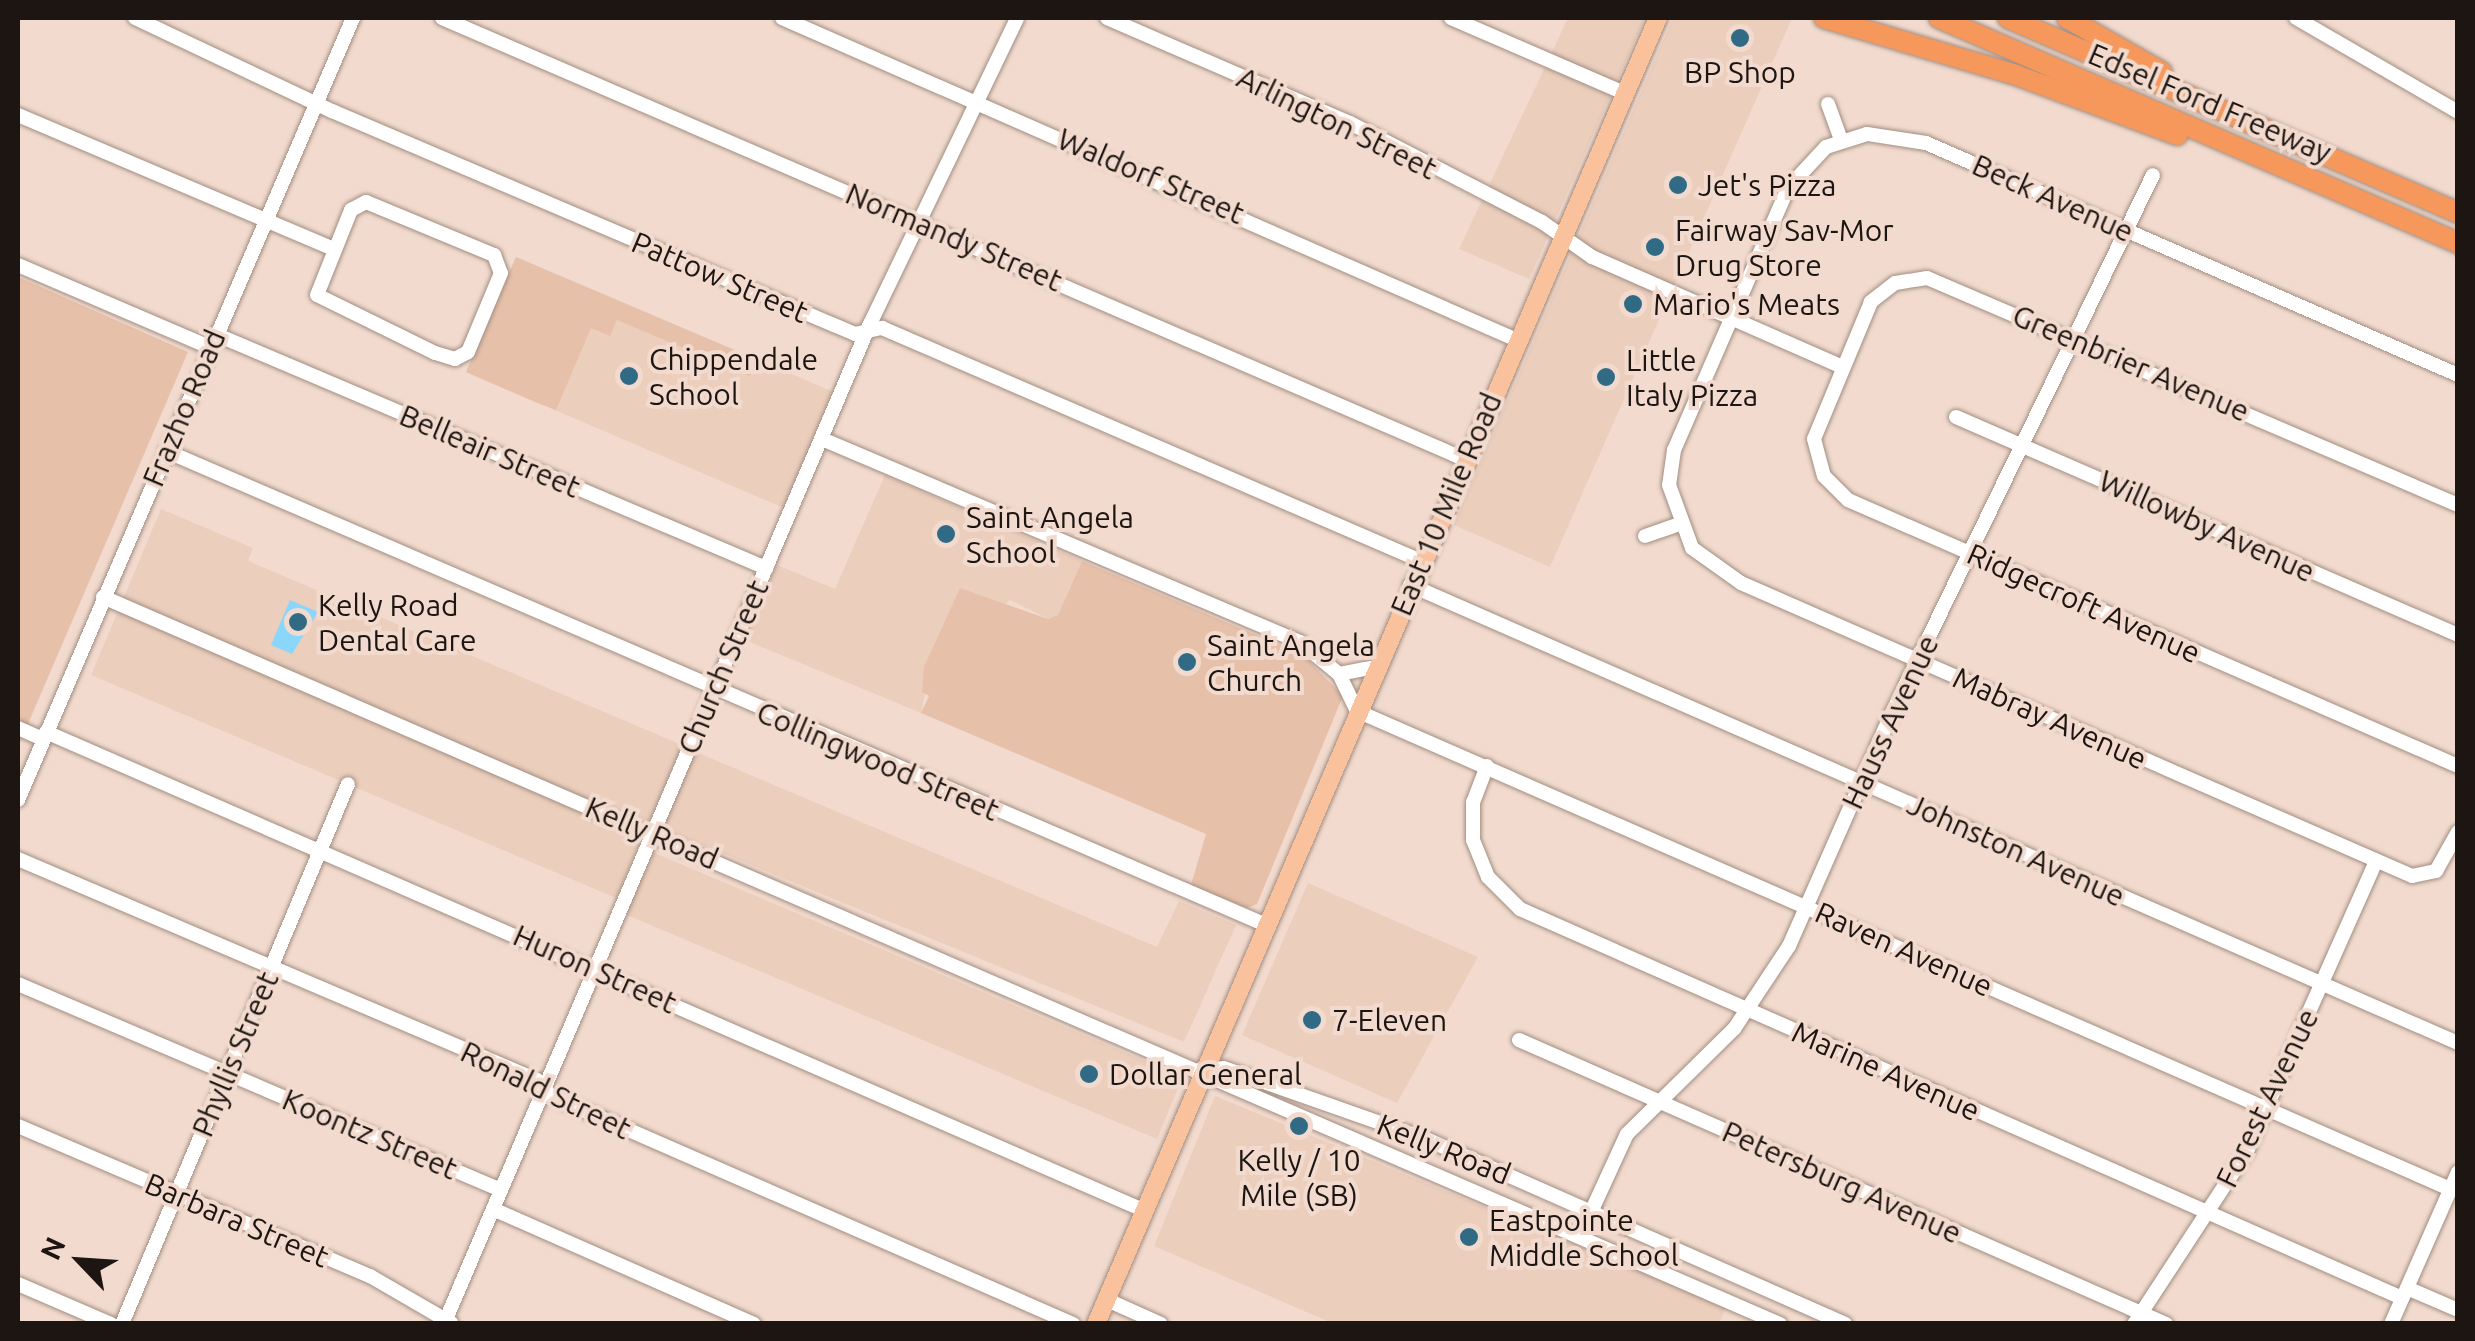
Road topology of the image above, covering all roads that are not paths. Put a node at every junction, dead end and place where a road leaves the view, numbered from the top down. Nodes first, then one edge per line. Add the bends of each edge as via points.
1 (135, 18) edge
2 (353, 18) edge
3 (442, 18) edge
4 (782, 18) edge
5 (1016, 18) edge
6 (1107, 18) edge
7 (1450, 18) edge
8 (1658, 18) edge
9 (1824, 18) edge
10 (1939, 18) edge
11 (2008, 18) edge
12 (2067, 18) edge
13 (2296, 18) edge
14 (2313, 21) edge
15 (1624, 93) junction
16 (317, 100) junction
17 (980, 102) junction
18 (1828, 104) dead end
19 (2458, 112) edge
20 (18, 115) edge
21 (1841, 139) junction
22 (2287, 139) junction
23 (2153, 175) dead end
24 (2349, 195) junction
25 (2458, 213) edge
26 (265, 220) junction
27 (922, 223) junction
28 (2126, 230) junction
29 (1561, 239) junction
30 (2458, 242) edge
31 (334, 248) junction
32 (18, 265) edge
33 (1731, 318) junction
34 (868, 331) junction
35 (2074, 338) junction
36 (1518, 340) junction
37 (212, 341) junction
38 (1840, 366) junction
39 (2458, 375) edge
40 (1956, 417) dead end
41 (822, 439) junction
42 (2022, 446) junction
43 (166, 451) junction
44 (1464, 460) junction
45 (2458, 505) edge
46 (1678, 524) junction
47 (1644, 536) dead end
48 (1970, 553) junction
49 (1421, 561) junction
50 (766, 568) junction
51 (1410, 586) junction
52 (103, 597) junction
53 (2458, 635) edge
54 (1917, 661) junction
55 (1375, 667) junction
56 (1339, 674) junction
57 (713, 688) junction
58 (1357, 710) junction
59 (18, 728) edge
60 (44, 735) junction
61 (1486, 766) junction
62 (2458, 766) edge
63 (1861, 782) junction
64 (348, 784) dead end
65 (18, 800) edge
66 (2458, 832) edge
67 (650, 834) junction
68 (322, 850) junction
69 (18, 859) edge
70 (2376, 860) junction
71 (1807, 906) junction
72 (1264, 924) junction
73 (271, 967) junction
74 (594, 968) junction
75 (18, 984) edge
76 (2322, 984) junction
77 (1748, 1010) junction
78 (1519, 1040) dead end
79 (2458, 1043) edge
80 (1201, 1069) junction
81 (228, 1074) junction
82 (544, 1088) junction
83 (1659, 1101) junction
84 (2267, 1108) junction
85 (18, 1126) edge
86 (1320, 1126) junction
87 (1399, 1129) junction
88 (1481, 1164) junction
89 (1425, 1168) junction
90 (2455, 1179) edge
91 (501, 1190) junction
92 (176, 1194) junction
93 (492, 1209) junction
94 (1144, 1210) junction
95 (1591, 1212) junction
96 (2208, 1212) junction
97 (1580, 1236) junction
98 (18, 1284) edge
99 (2404, 1293) junction
100 (1105, 1299) junction
101 (2458, 1310) edge
102 (2137, 1318) edge
103 (447, 1323) edge
104 (111, 1324) edge
105 (122, 1324) edge
106 (754, 1324) edge
107 (1074, 1324) edge
108 (1096, 1324) edge
109 (1161, 1324) edge
110 (1780, 1324) edge
111 (1845, 1324) edge
112 (2166, 1324) edge
113 (2391, 1324) edge

1 - 16 street, Pattow Street
2 - 16 street, Frazho Road
3 - 27 street, Normandy Street
4 - 17 street, Waldorf Street
5 - 17 street, Church Street
6 - 29 street, Arlington Street via 1350,123
7 - 15 street
8 - 15 main road, East 10 Mile Road
9 - 24 highway via 2016,75
10 - 24 highway, Edsel Ford Freeway
11 - 22 highway, Edsel Ford Freeway
12 - 22 highway
13 - 14 street
14 - 19 street
15 - 29 main road, East 10 Mile Road
16 - 26 street, Frazho Road
16 - 34 street, Pattow Street via 854,334
17 - 27 street, Church Street
17 - 36 street, Waldorf Street
18 - 21 street
20 - 26 street
21 - 28 street, Beck Avenue via 1910,136
21 - 33 street via 1812,158 1788,188
22 - 25 highway, Edsel Ford Freeway
23 - 28 street, Hauss Avenue
24 - 30 highway, Edsel Ford Freeway
26 - 31 street
26 - 37 street, Frazho Road
27 - 34 street, Church Street
27 - 44 street, Normandy Street
28 - 35 street, Hauss Avenue
28 - 39 street, Beck Avenue
29 - 33 street, Arlington Street
29 - 36 main road, East 10 Mile Road
31 - 31 street via 318,282 326,306 455,359 468,352 501,273 494,254 366,202 351,210
32 - 37 street, Belleair Street
33 - 38 street
33 - 46 street via 1674,450 1669,485
34 - 41 street, Church Street
34 - 49 street, Pattow Street via 882,328
35 - 38 street, Greenbrier Avenue via 1952,284 1914,278 1871,302
35 - 42 street, Hauss Avenue
35 - 45 street, Greenbrier Avenue
36 - 44 main road, East 10 Mile Road
37 - 43 street, Frazho Road
37 - 50 street, Belleair Street
38 - 48 street, Ridgecroft Avenue via 1816,426 1824,476 1848,500
40 - 42 street, Willowby Avenue
41 - 50 street, Church Street
41 - 56 street via 1300,642
42 - 48 street, Hauss Avenue
42 - 53 street, Willowby Avenue
43 - 52 street, Frazho Road
43 - 57 street, Collingwood Street
44 - 49 main road, East 10 Mile Road
46 - 47 street
46 - 54 street, Mabray Avenue via 1717,571
48 - 54 street, Hauss Avenue
48 - 62 street, Ridgecroft Avenue
49 - 51 main road, East 10 Mile Road
50 - 57 street, Church Street
51 - 55 main road, East 10 Mile Road
51 - 63 street, Johnston Avenue
52 - 60 street, Frazho Road
52 - 67 street, Kelly Road
54 - 63 street, Hauss Avenue
54 - 70 street, Mabray Avenue
55 - 56 street
55 - 58 main road, East 10 Mile Road
56 - 58 street
57 - 67 street, Church Street
57 - 72 street, Collingwood Street
58 - 61 street, Raven Avenue
58 - 72 main road, East 10 Mile Road
59 - 60 street, Huron Street
60 - 65 street, Frazho Road
60 - 68 street, Huron Street
61 - 71 street, Raven Avenue
61 - 77 street, Marine Avenue via 1472,830 1480,862 1504,896
63 - 71 street, Hauss Avenue
63 - 76 street, Johnston Avenue
64 - 68 street, Phyllis Street
66 - 70 street, Mabray Avenue via 2427,876
67 - 74 street, Church Street
67 - 80 street, Kelly Road
68 - 73 street, Phyllis Street
68 - 74 street, Huron Street
69 - 73 street, Ronald Street
70 - 76 street, Forest Avenue
71 - 77 street, Hauss Avenue
71 - 84 street, Raven Avenue
72 - 80 main road, East 10 Mile Road
73 - 81 street, Phyllis Street
73 - 82 street, Ronald Street
74 - 82 street, Church Street
74 - 94 street, Huron Street
75 - 81 street, Koontz Street
76 - 79 street, Johnston Avenue
76 - 84 street, Forest Avenue
77 - 83 street, Hauss Avenue
77 - 96 street, Marine Avenue
78 - 83 street, Petersburg Avenue
80 - 86 street, Kelly Road via 1220,1086
80 - 87 street, Kelly Road via 1224,1068
80 - 94 main road, East 10 Mile Road
81 - 91 street, Koontz Street
81 - 92 street, Phyllis Street
82 - 91 street, Church Street
82 - 107 street, Ronald Street
83 - 95 street, Hauss Avenue via 1627,1134
83 - 102 street, Petersburg Avenue
84 - 90 street, Raven Avenue
84 - 96 street, Forest Avenue
85 - 92 street, Barbara Street
86 - 87 street via 1327,1112
86 - 89 street, Kelly Road
87 - 88 street, Kelly Road
88 - 89 street via 1486,1174 1479,1181 1438,1164
88 - 95 street, Kelly Road
89 - 97 street, Kelly Road
90 - 99 street
91 - 93 street, Church Street
92 - 103 street, Barbara Street via 370,1276
92 - 105 street, Phyllis Street
93 - 103 street, Church Street
93 - 106 street
94 - 100 main road, East 10 Mile Road
95 - 97 street, Hauss Avenue
95 - 111 street, Kelly Road
96 - 99 street, Marine Avenue
96 - 102 street, Forest Avenue
97 - 110 street, Kelly Road
98 - 104 street
99 - 101 street, Marine Avenue
99 - 113 street
100 - 108 main road, East 10 Mile Road
100 - 109 street
102 - 112 street, Petersburg Avenue

